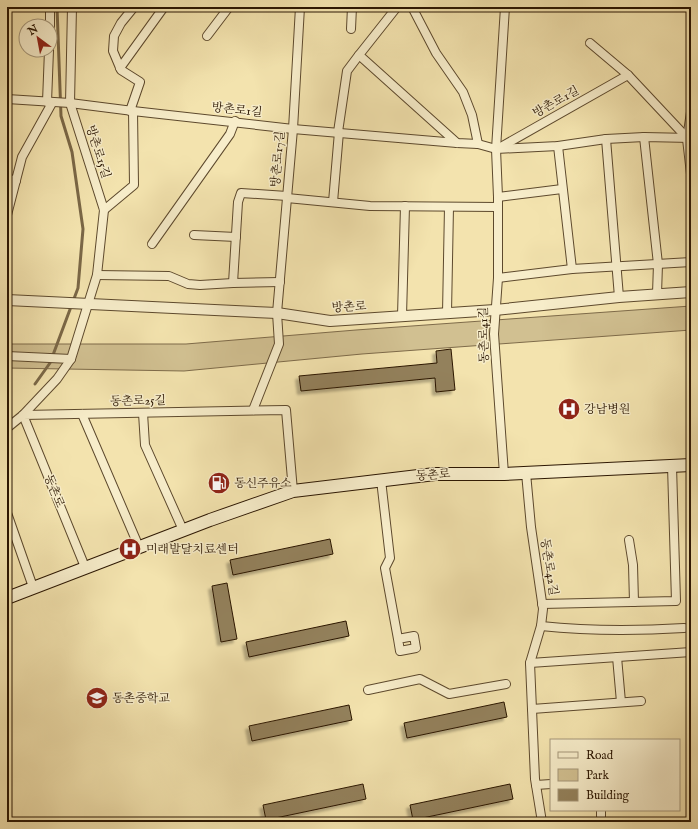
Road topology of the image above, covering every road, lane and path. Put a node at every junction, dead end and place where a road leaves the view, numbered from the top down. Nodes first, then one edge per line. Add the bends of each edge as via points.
1 (50, 7) edge
2 (72, 7) edge
3 (134, 7) edge
4 (164, 7) edge
5 (229, 7) edge
6 (300, 7) edge
7 (352, 7) edge
8 (397, 7) edge
9 (412, 7) edge
10 (505, 7) edge
11 (50, 18) edge
12 (351, 29) dead end
13 (207, 36) dead end
14 (590, 43) dead end
15 (359, 55) junction
16 (49, 58) edge
17 (120, 68) junction
18 (628, 75) junction
19 (7, 99) edge
20 (51, 103) junction
21 (70, 103) junction
22 (131, 111) junction
23 (691, 112) edge
24 (235, 121) junction
25 (293, 129) junction
26 (339, 132) junction
27 (644, 137) junction
28 (606, 139) junction
29 (690, 140) edge
30 (457, 143) junction
31 (478, 144) junction
32 (558, 146) junction
33 (496, 150) junction
34 (691, 174) edge
35 (7, 178) edge
36 (16, 181) junction
37 (562, 190) junction
38 (287, 197) junction
39 (498, 197) junction
40 (333, 202) junction
41 (405, 206) junction
42 (449, 207) junction
43 (498, 208) junction
44 (104, 210) junction
45 (7, 215) edge
46 (194, 235) dead end
47 (236, 237) junction
48 (152, 244) dead end
49 (691, 262) edge
50 (658, 264) junction
51 (617, 267) junction
52 (572, 269) junction
53 (97, 275) junction
54 (498, 278) junction
55 (280, 282) junction
56 (233, 283) junction
57 (691, 292) edge
58 (657, 294) junction
59 (619, 297) junction
60 (7, 300) edge
61 (88, 303) junction
62 (495, 310) junction
63 (277, 313) junction
64 (447, 313) junction
65 (402, 316) junction
66 (7, 356) edge
67 (71, 359) junction
68 (253, 410) junction
69 (143, 413) junction
70 (82, 414) junction
71 (23, 415) junction
72 (7, 428) edge
73 (691, 465) edge
74 (672, 466) junction
75 (526, 473) junction
76 (504, 474) junction
77 (381, 480) junction
78 (293, 491) junction
79 (7, 512) edge
80 (183, 530) junction
81 (629, 540) dead end
82 (139, 547) junction
83 (85, 567) junction
84 (33, 587) junction
85 (7, 598) edge
86 (634, 602) junction
87 (542, 604) junction
88 (541, 626) junction
89 (684, 628) dead end
90 (398, 639) dead end
91 (691, 652) edge
92 (617, 657) junction
93 (530, 663) junction
94 (506, 684) dead end
95 (368, 690) dead end
96 (641, 701) dead end
97 (621, 702) junction
98 (532, 709) junction
99 (550, 784) edge
100 (536, 785) junction
101 (542, 822) edge

1 - 11 street
2 - 21 street, 방촌로15길
3 - 17 street via 114,36 113,51
4 - 17 street
5 - 13 street
6 - 25 street, 방촌로17길
7 - 12 street
8 - 15 street
9 - 31 street via 436,53 463,92 472,115
10 - 33 street, 동촌로41길
14 - 18 street
15 - 26 street via 347,71
15 - 30 street
16 - 20 street
17 - 22 street via 140,82
18 - 29 street
18 - 33 street, 방촌로1길
19 - 20 street
20 - 21 street, 방촌로1길
20 - 36 street via 22,157
21 - 22 street, 방촌로1길
21 - 44 street, 방촌로15길
22 - 24 street, 방촌로1길
22 - 44 street via 134,185
23 - 29 street
24 - 25 street, 방촌로1길
24 - 48 street via 230,134
25 - 26 street, 방촌로1길
25 - 38 street, 방촌로17길
26 - 30 street, 방촌로1길
26 - 40 street
27 - 28 street, 방촌로1길
27 - 29 street, 방촌로1길
27 - 50 street
28 - 32 street, 방촌로1길
28 - 51 street
29 - 34 street
30 - 31 street, 방촌로1길
31 - 33 street, 방촌로1길
32 - 33 street, 방촌로1길
32 - 37 street
33 - 39 street, 동촌로41길
35 - 36 street
36 - 45 street
37 - 39 street
37 - 52 street
38 - 40 street
38 - 47 street via 241,193
38 - 55 street, 방촌로17길
39 - 43 street, 동촌로41길
40 - 41 street
41 - 42 street
41 - 65 street
42 - 43 street
42 - 64 street
43 - 54 street, 동촌로41길
44 - 53 street, 방촌로15길
46 - 47 street
47 - 56 street
49 - 50 street
50 - 51 street
50 - 58 street
51 - 52 street
51 - 59 street
52 - 54 street
53 - 56 street via 169,276 188,284 200,285
53 - 61 street, 방촌로15길
54 - 62 street, 동촌로41길
55 - 56 street
55 - 63 street, 방촌로17길
57 - 58 street, 방촌로
58 - 59 street, 방촌로
59 - 62 street, 방촌로
60 - 61 street, 방촌로
61 - 63 street, 방촌로
61 - 67 street, 방촌로15길
62 - 64 street, 방촌로
62 - 76 street, 동촌로41길 via 494,334
63 - 65 street, 방촌로 via 330,322
63 - 68 street via 279,344
64 - 65 street, 방촌로
66 - 67 street
67 - 71 street, 방촌로15길 via 57,379
68 - 69 street, 동촌로25길
68 - 78 street, 동촌로25길 via 286,410
69 - 70 street, 동촌로25길
69 - 80 street via 145,445
70 - 71 street, 동촌로25길
70 - 82 street
71 - 72 street, 방촌로15길
71 - 83 street, 동촌로
73 - 74 main road, 동촌로
74 - 75 main road, 동촌로
74 - 86 street via 676,601
75 - 76 main road, 동촌로
75 - 87 street, 동촌로42길
76 - 77 main road, 동촌로 via 435,474
77 - 78 main road, 동촌로
77 - 90 street via 390,558 386,568
78 - 80 main road, 동촌로
79 - 84 street
80 - 82 main road, 동촌로
81 - 86 street
82 - 83 main road, 동촌로
83 - 84 main road, 동촌로
84 - 85 main road, 동촌로
86 - 87 street
87 - 88 street, 동촌로42길
88 - 89 street via 618,630
88 - 93 street, 동촌로42길
91 - 92 street
92 - 93 street
92 - 97 street
93 - 98 street, 동촌로42길
94 - 95 street via 448,694 420,679
96 - 97 street
97 - 98 street
98 - 100 street, 동촌로42길
99 - 100 street
100 - 101 street, 동촌로42길

